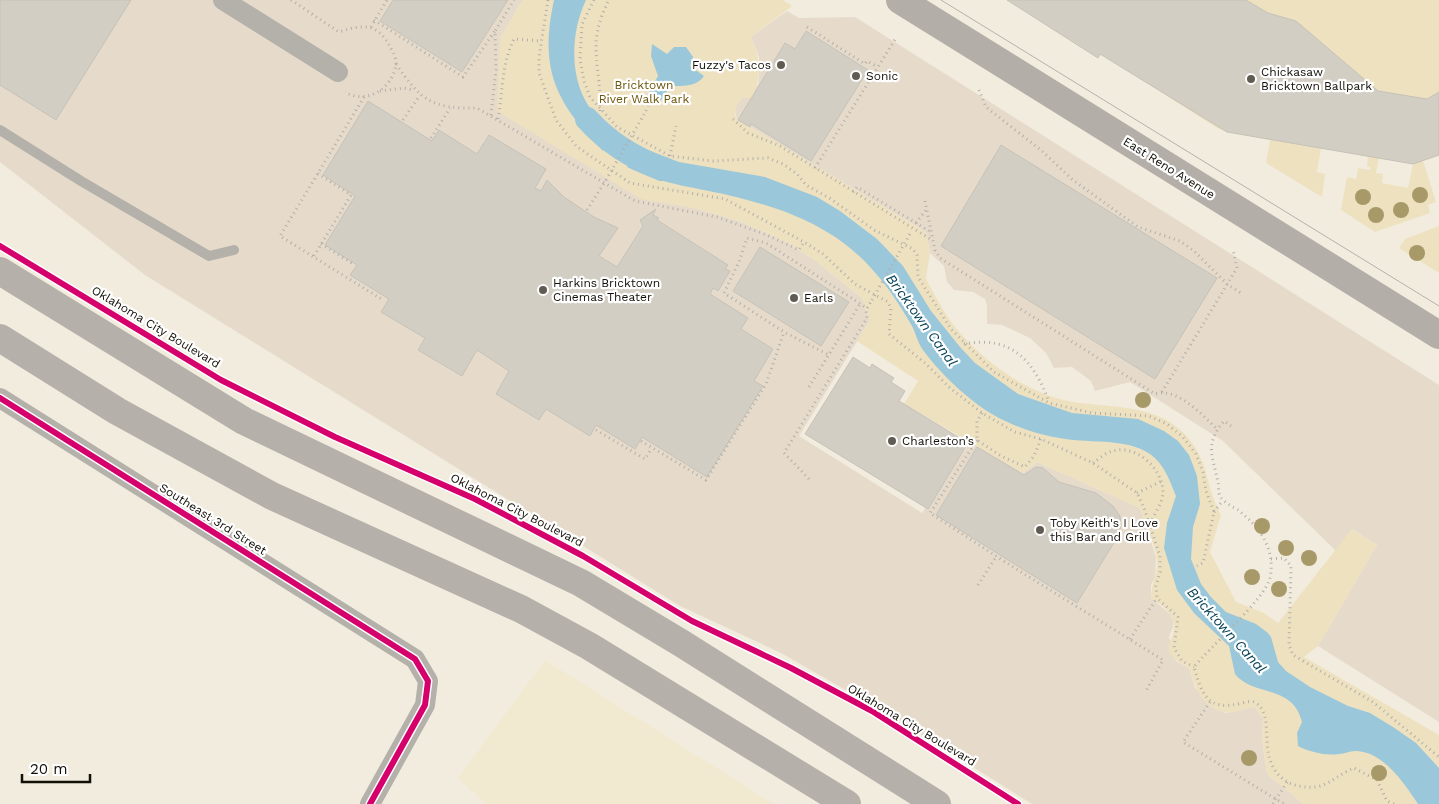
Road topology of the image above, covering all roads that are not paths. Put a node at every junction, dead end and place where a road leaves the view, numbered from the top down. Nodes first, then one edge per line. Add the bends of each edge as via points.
1 (223, 0) edge
2 (900, 0) edge
3 (338, 80) road end
4 (0, 130) edge
5 (234, 250) dead end
6 (0, 271) edge
7 (1439, 335) edge
8 (0, 338) edge
9 (0, 398) edge
10 (370, 804) edge
11 (847, 804) edge
12 (936, 804) edge

1 - 3 street
2 - 7 main road, East Reno Avenue
4 - 5 lane via 209,256
6 - 12 main road via 244,421 581,583 790,710
8 - 11 main road via 117,411 272,496 521,609 589,646
9 - 10 street, Southeast 3rd Street via 415,659 428,681 425,705

